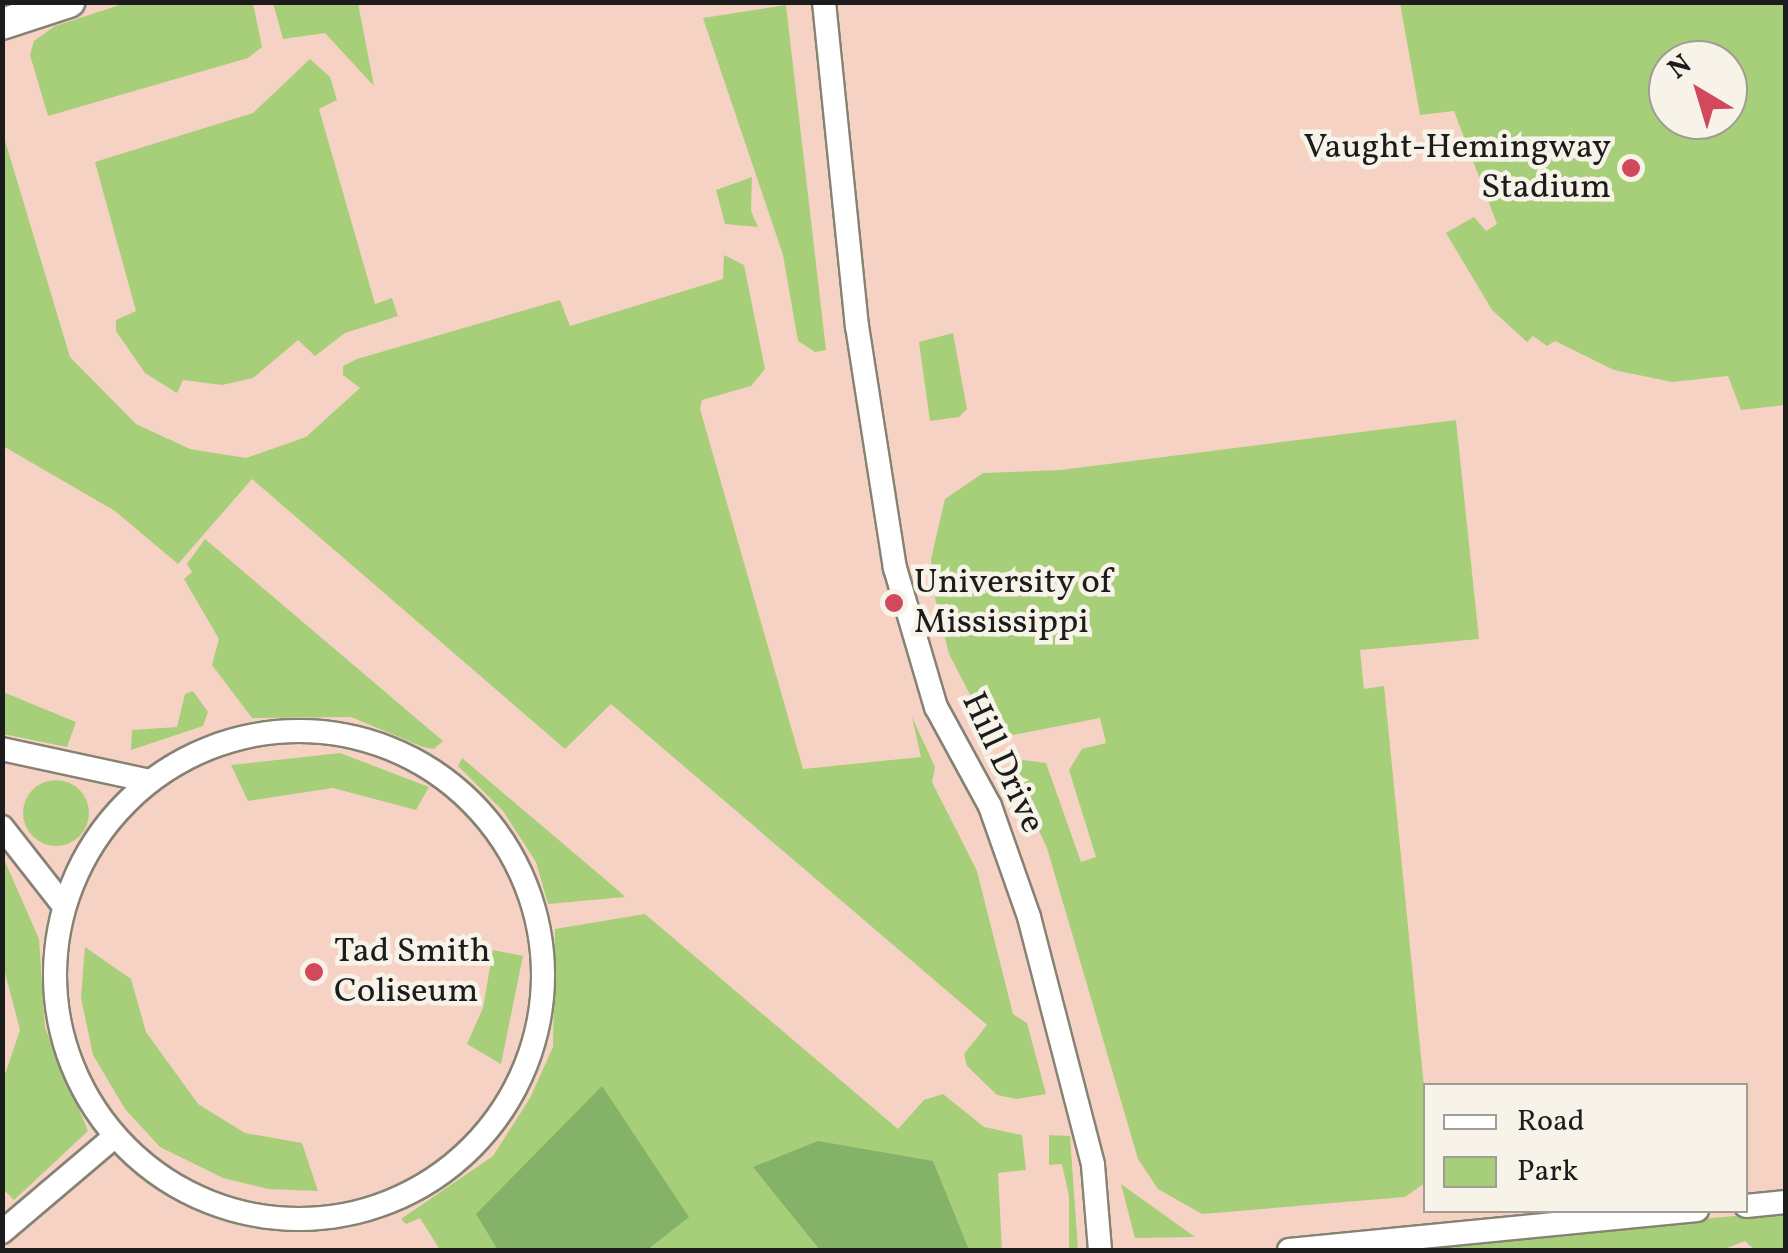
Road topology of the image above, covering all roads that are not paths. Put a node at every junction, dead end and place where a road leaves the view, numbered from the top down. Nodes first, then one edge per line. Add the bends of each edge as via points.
1 (70, 2) edge
2 (824, 2) edge
3 (2, 24) edge
4 (2, 749) edge
5 (150, 781) junction
6 (2, 827) edge
7 (64, 906) junction
8 (114, 1137) junction
9 (1786, 1202) edge
10 (1748, 1206) edge
11 (1666, 1213) edge
12 (2, 1232) edge
13 (1100, 1250) edge
14 (1289, 1250) edge

1 - 3 street
2 - 13 street, Hill Drive via 857,326 895,568 936,707 990,806 1029,917 1093,1165
4 - 5 street
5 - 7 street via 113,816 84,858
5 - 8 street via 215,745 316,730 380,743 438,772 482,812 517,861 538,918 544,966 540,1016 527,1064 492,1125 440,1174 377,1207 282,1219 230,1210 180,1190
6 - 7 street
7 - 8 street via 54,959 56,1012 70,1064
8 - 12 street
9 - 10 street
11 - 14 street

